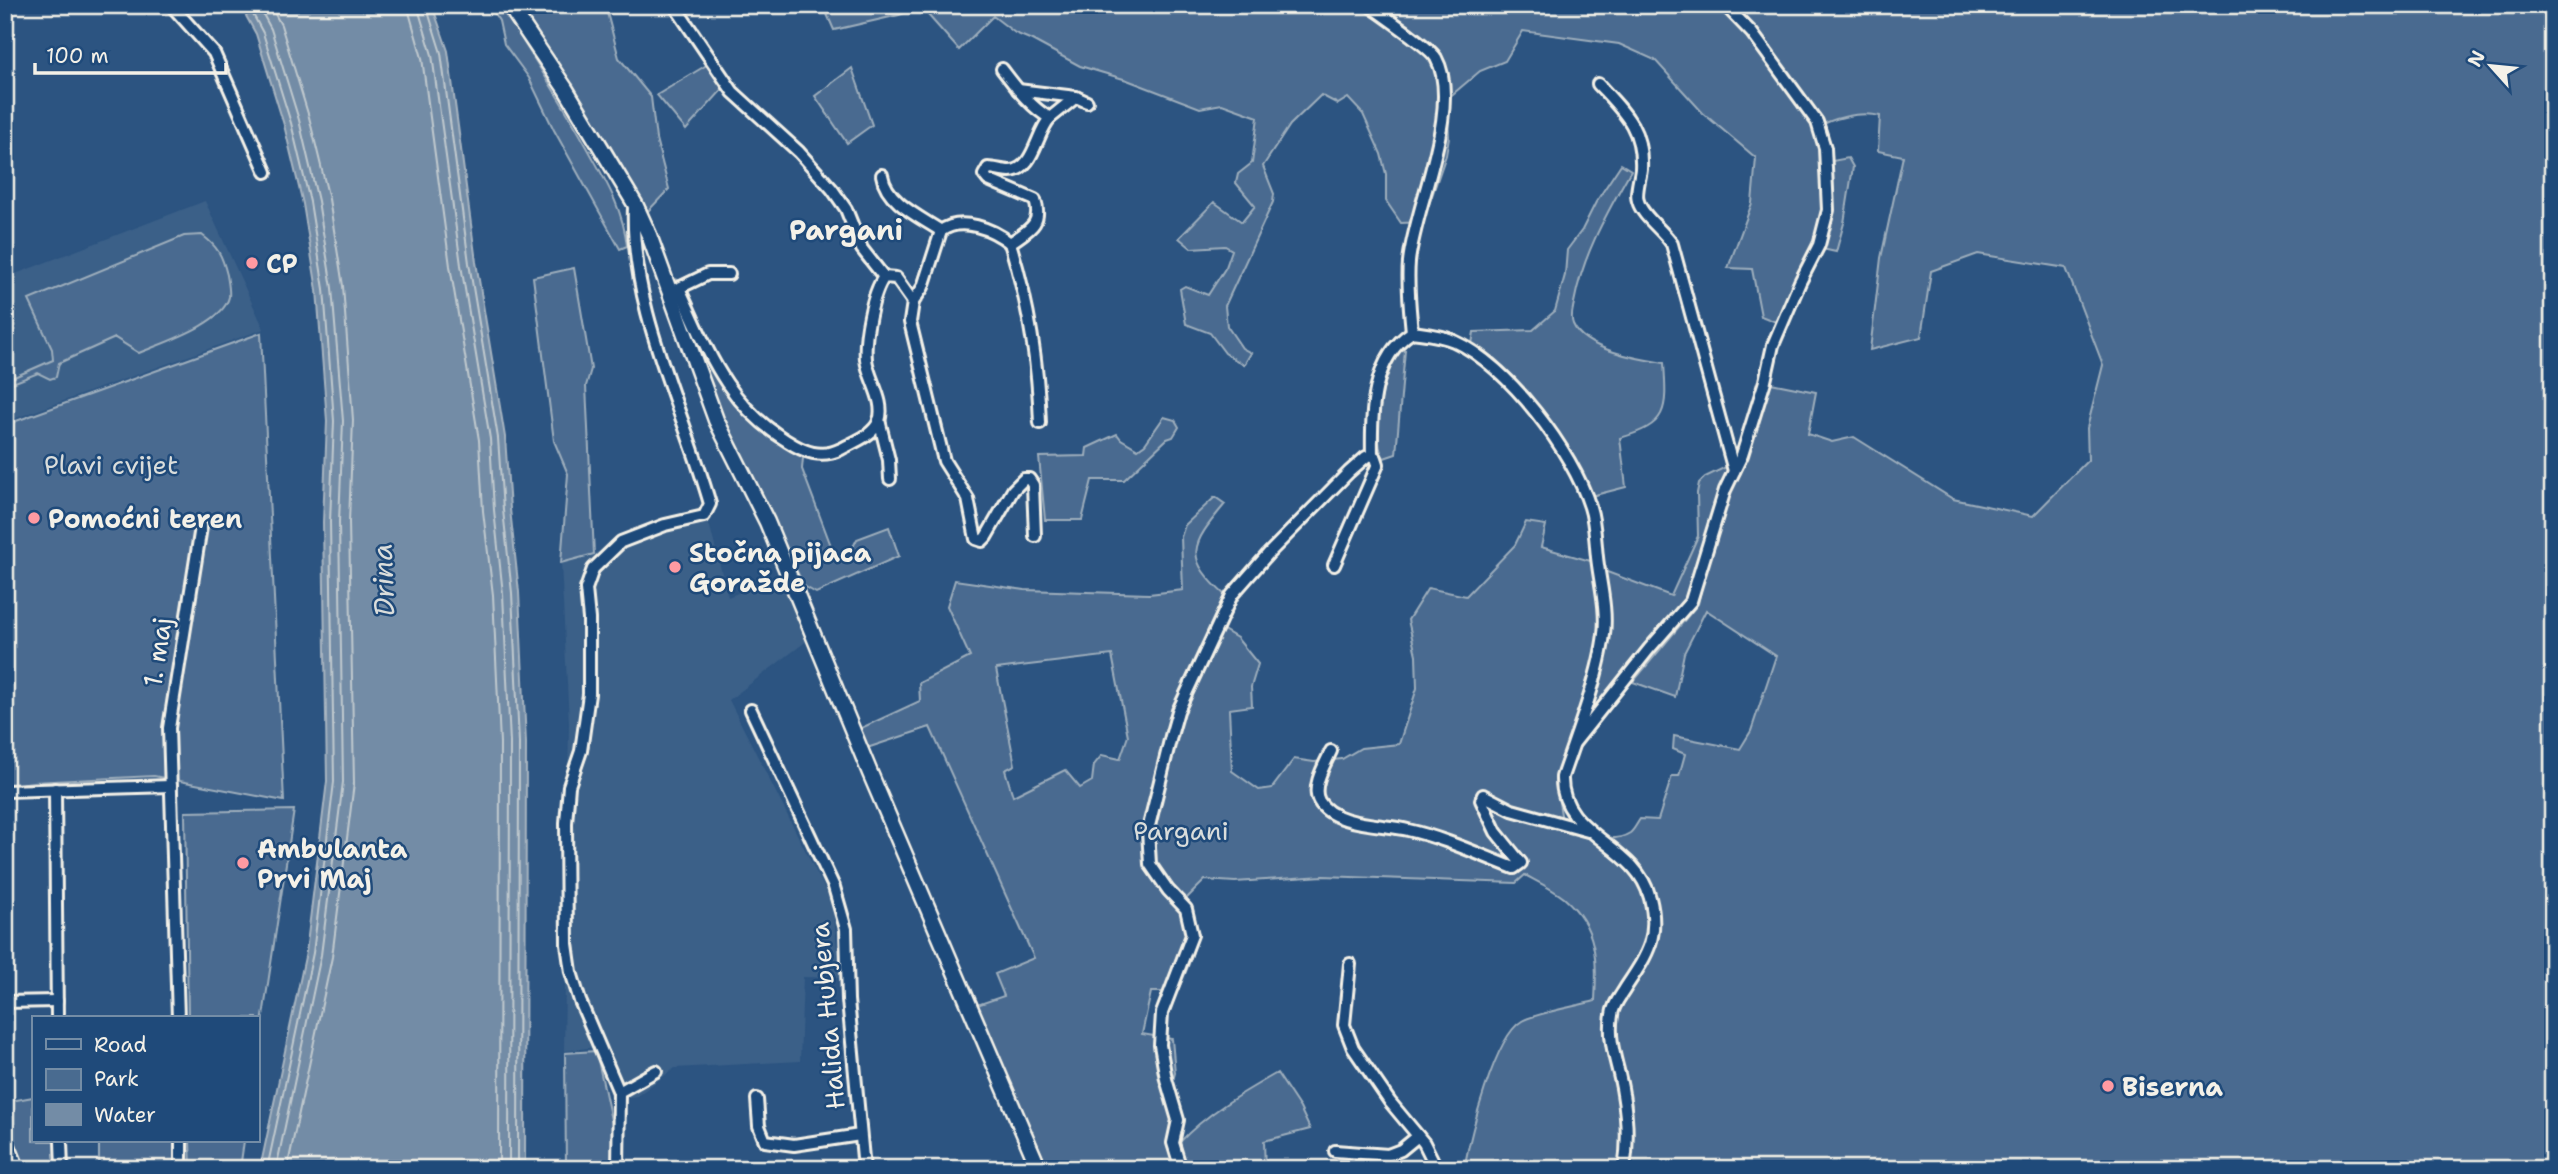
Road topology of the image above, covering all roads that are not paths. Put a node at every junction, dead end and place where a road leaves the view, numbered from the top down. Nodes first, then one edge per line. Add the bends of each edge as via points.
1 (172, 5) edge
2 (509, 5) edge
3 (674, 5) edge
4 (1368, 5) edge
5 (1724, 5) edge
6 (1002, 69) dead end
7 (1598, 84) dead end
8 (1018, 90) junction
9 (1076, 97) junction
10 (1087, 102) dead end
11 (1049, 118) junction
12 (267, 172) dead end
13 (882, 175) dead end
14 (635, 204) junction
15 (941, 231) junction
16 (1010, 243) junction
17 (729, 274) dead end
18 (884, 277) junction
19 (674, 289) junction
20 (913, 302) junction
21 (1412, 332) junction
22 (879, 420) junction
23 (1040, 423) dead end
24 (1372, 455) junction
25 (1734, 471) junction
26 (890, 479) dead end
27 (201, 527) dead end
28 (1035, 536) dead end
29 (1334, 565) dead end
30 (751, 710) dead end
31 (1573, 744) junction
32 (1331, 751) dead end
33 (171, 786) junction
34 (55, 789) junction
35 (5, 791) edge
36 (1590, 832) junction
37 (1350, 964) dead end
38 (57, 1001) junction
39 (5, 1002) edge
40 (57, 1016) edge
41 (178, 1016) edge
42 (656, 1071) dead end
43 (619, 1092) junction
44 (757, 1099) dead end
45 (860, 1135) junction
46 (1418, 1136) junction
47 (5, 1142) edge
48 (61, 1142) edge
49 (181, 1142) edge
50 (1335, 1151) dead end
51 (1037, 1165) edge
52 (16, 1169) edge
53 (62, 1169) edge
54 (181, 1169) edge
55 (618, 1169) edge
56 (864, 1169) edge
57 (1018, 1169) edge
58 (1181, 1169) edge
59 (1437, 1169) edge
60 (1624, 1169) edge

1 - 12 street via 214,53
2 - 14 street
3 - 18 street via 733,92 832,189 846,209 862,249
4 - 21 street via 1436,57 1442,82 1443,126 1409,262
5 - 25 street via 1752,33 1817,122 1824,137 1828,182 1828,210 1819,245 1773,345
6 - 8 street
7 - 25 street via 1637,132 1642,149 1637,199 1672,244
8 - 9 street
8 - 11 street
9 - 10 street
9 - 11 street
11 - 16 street via 1019,169 988,168 984,172 988,180 1035,201 1037,220
13 - 15 street via 891,194
14 - 19 street
14 - 43 street via 637,267 676,408 710,504 704,516 621,541 593,569 586,589 589,694 581,751 569,786 567,944 580,1001
15 - 16 street via 962,224 998,234
15 - 20 street via 923,287
16 - 23 street via 1035,362
17 - 19 street via 708,274
18 - 20 street via 896,278
18 - 22 street via 871,313 866,358 880,405
19 - 22 street via 726,384 776,435 804,452 818,454 858,440
19 - 51 street via 716,420 767,522
20 - 28 street via 910,322 944,461 968,499 976,539 986,537 1024,479 1033,485
21 - 24 street via 1390,354 1381,374 1373,402
21 - 31 street via 1465,347 1517,392 1558,442 1591,509 1604,634
22 - 26 street
24 - 29 street via 1378,464
24 - 58 street via 1349,472 1233,595 1178,711 1147,830 1150,863 1186,909 1192,935 1162,1013 1160,1045 1178,1120 1173,1143
25 - 31 street via 1692,601
27 - 33 street, 1. maj via 169,728
30 - 45 street, Halida Hubjera via 834,887 846,929
31 - 36 street via 1561,789
32 - 36 street via 1320,775 1318,799 1326,810 1343,818 1408,830 1514,868 1521,863 1496,832 1481,800 1483,795 1512,810
33 - 34 street
33 - 41 street, 1. maj
34 - 35 street
34 - 38 street
36 - 60 street via 1638,871 1655,922 1648,952 1613,1008 1609,1029 1623,1094
37 - 46 street via 1344,1025 1353,1048
38 - 39 street
38 - 40 street
42 - 43 street
43 - 55 street
44 - 45 street via 765,1141 794,1145
45 - 56 street, Halida Hubjera
46 - 50 street via 1388,1156
46 - 59 street
47 - 52 main road
48 - 53 street
49 - 54 street
51 - 57 street

